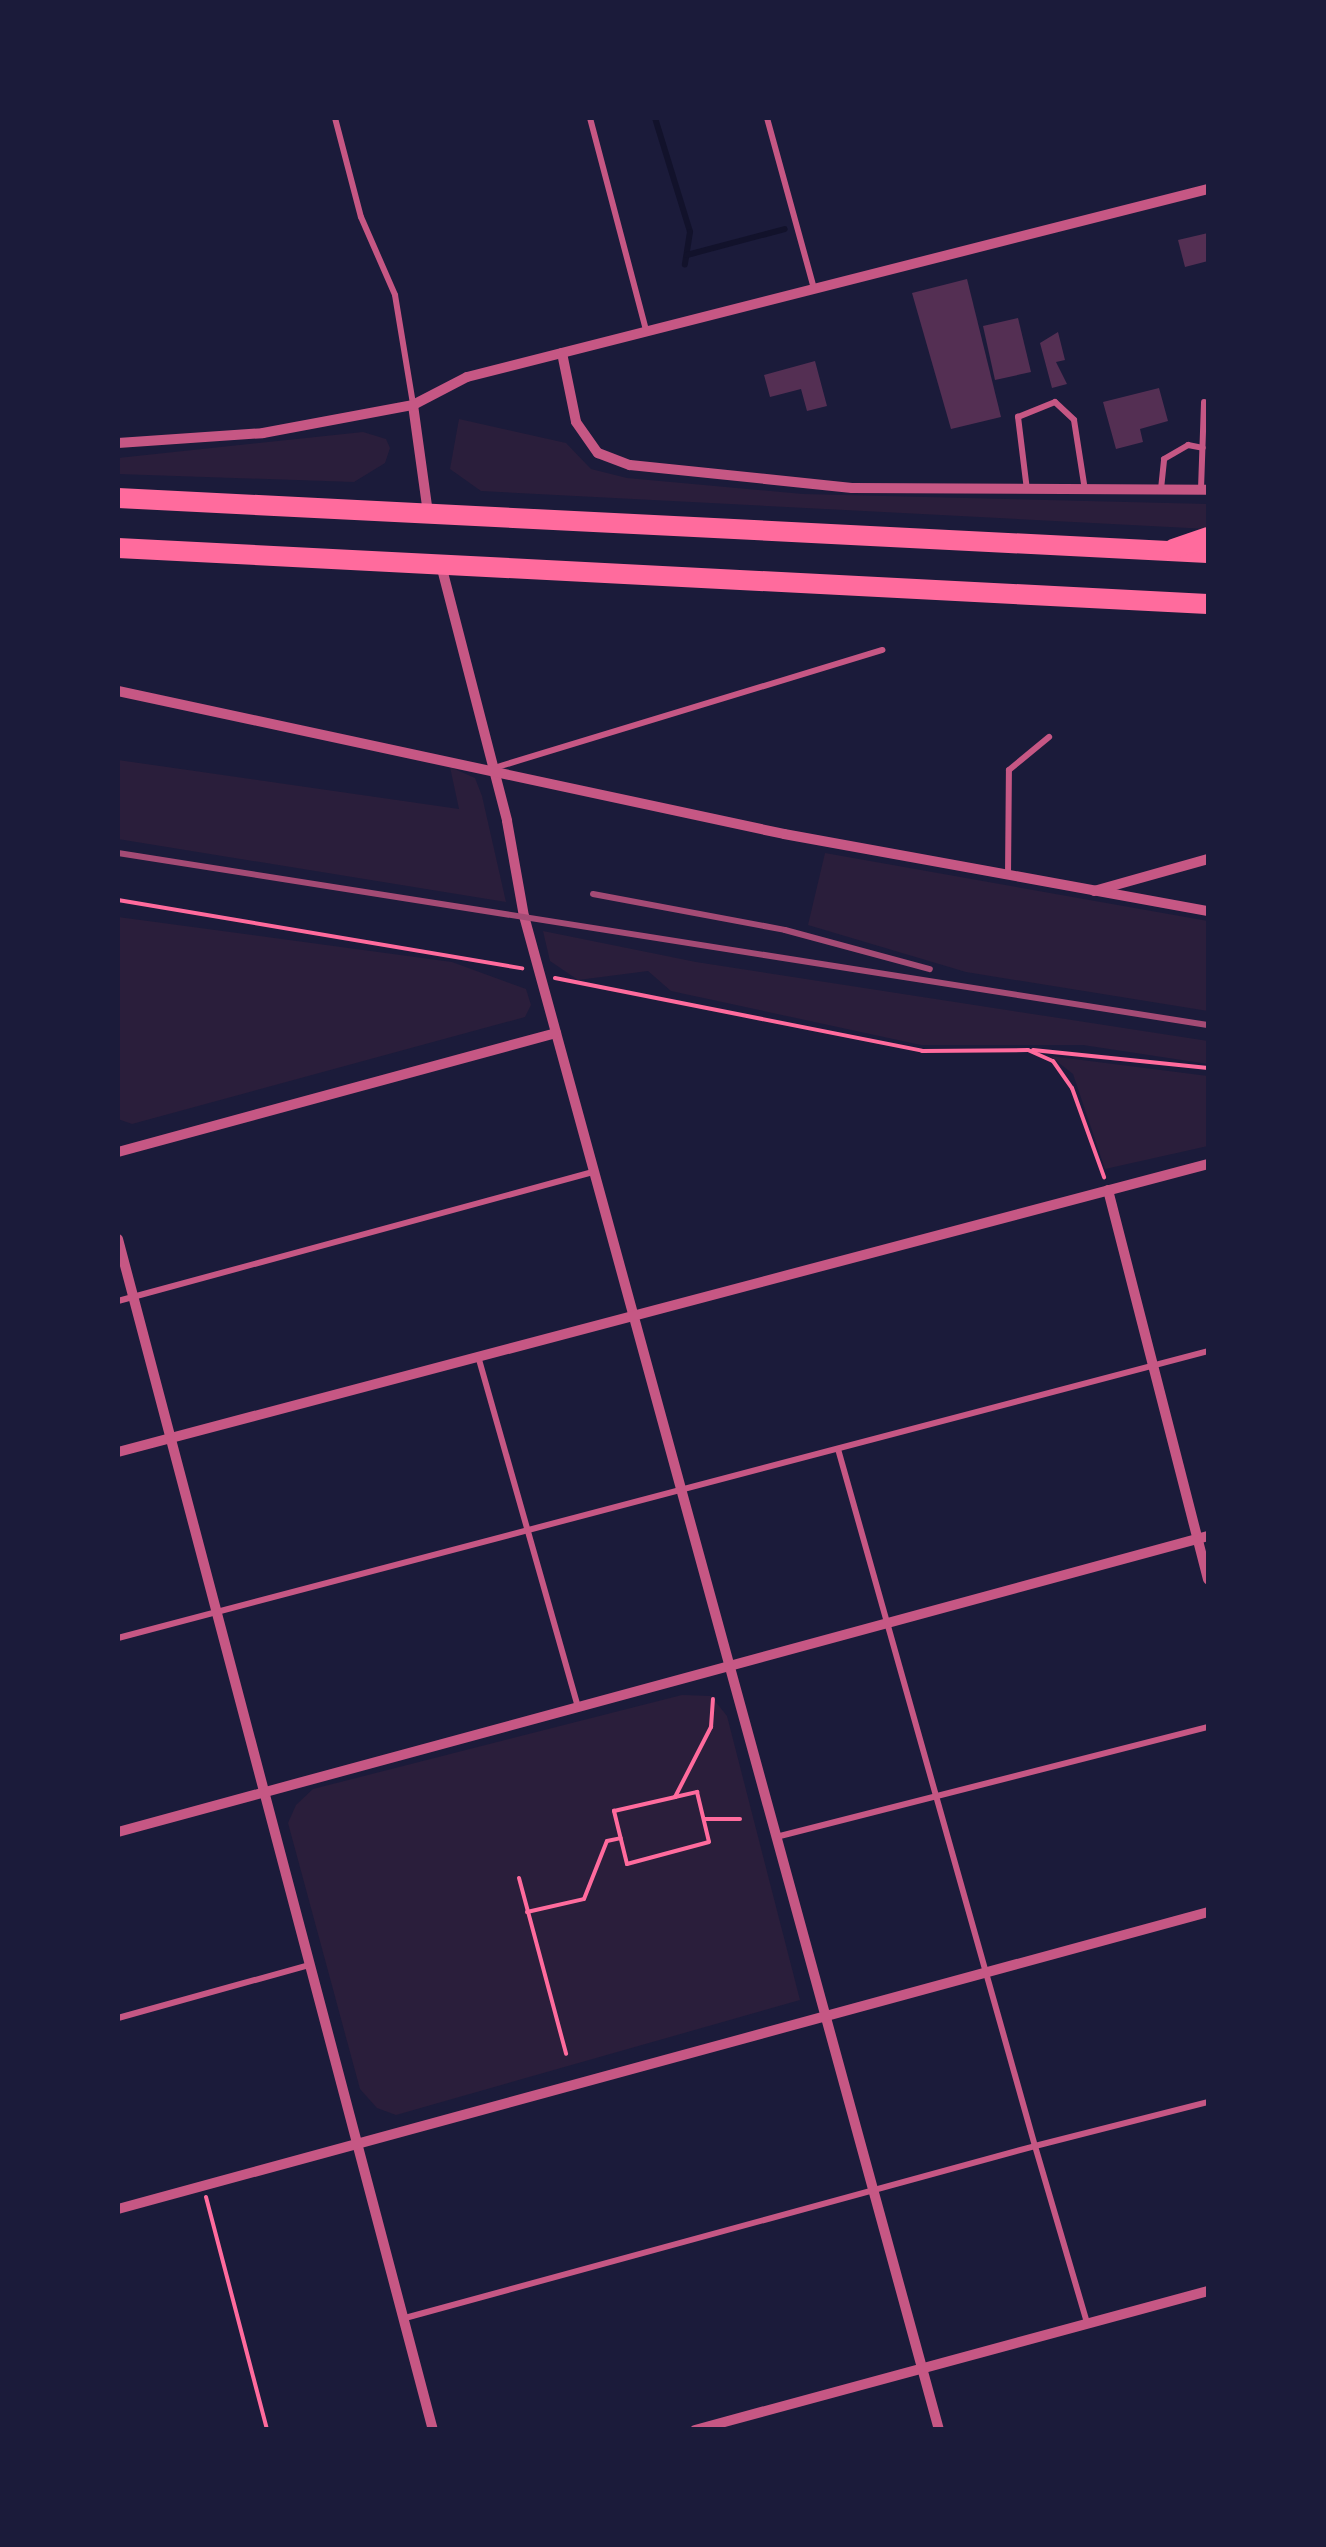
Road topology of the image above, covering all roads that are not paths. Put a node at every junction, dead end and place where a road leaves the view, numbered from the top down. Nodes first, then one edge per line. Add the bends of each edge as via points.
1 (335, 118) edge
2 (590, 118) edge
3 (768, 118) edge
4 (1208, 188) edge
5 (814, 289) junction
6 (646, 332) junction
7 (562, 353) junction
8 (1204, 402) dead end
9 (413, 405) junction
10 (118, 443) edge
11 (1203, 448) junction
12 (1161, 490) junction
13 (1205, 490) edge
14 (1027, 491) junction
15 (1086, 492) junction
16 (118, 498) edge
17 (428, 515) junction
18 (1208, 537) edge
19 (118, 548) edge
20 (1168, 551) junction
21 (1208, 554) edge
22 (440, 564) junction
23 (1208, 604) edge
24 (882, 650) dead end
25 (118, 690) edge
26 (1049, 736) dead end
27 (494, 768) junction
28 (1208, 858) edge
29 (1008, 878) junction
30 (1091, 892) junction
31 (1208, 911) edge
32 (556, 1033) junction
33 (118, 1152) edge
34 (1208, 1164) edge
35 (597, 1171) junction
36 (1108, 1190) junction
37 (118, 1238) edge
38 (134, 1296) junction
39 (118, 1300) edge
40 (634, 1313) junction
41 (1208, 1350) edge
42 (478, 1356) junction
43 (1152, 1367) junction
44 (172, 1438) junction
45 (838, 1448) junction
46 (118, 1452) edge
47 (682, 1488) junction
48 (530, 1528) junction
49 (1203, 1537) edge
50 (1208, 1579) edge
51 (218, 1611) junction
52 (886, 1624) junction
53 (118, 1638) edge
54 (730, 1666) junction
55 (578, 1708) junction
56 (1208, 1727) edge
57 (268, 1792) junction
58 (936, 1798) junction
59 (118, 1832) edge
60 (776, 1837) junction
61 (1208, 1912) edge
62 (314, 1963) junction
63 (987, 1972) junction
64 (826, 2017) junction
65 (118, 2018) edge
66 (1208, 2102) edge
67 (360, 2143) junction
68 (1035, 2146) junction
69 (874, 2192) junction
70 (118, 2209) edge
71 (1208, 2291) edge
72 (404, 2318) junction
73 (1087, 2324) junction
74 (923, 2367) junction
75 (433, 2430) edge
76 (695, 2430) edge
77 (939, 2430) edge

1 - 9 lane via 361,217 396,294
2 - 6 lane
3 - 5 lane
4 - 5 street
5 - 6 street
6 - 7 street
7 - 9 street via 467,377
7 - 14 street via 576,422 598,454 630,465 852,488
8 - 11 lane
9 - 10 street via 263,432
9 - 17 street
11 - 12 lane via 1188,445 1164,458
11 - 13 lane
12 - 13 street
12 - 15 street
14 - 15 street
14 - 15 lane via 1018,418 1055,402 1074,420
16 - 17 highway
17 - 20 highway
18 - 20 highway
19 - 22 highway
20 - 21 highway
22 - 23 highway
22 - 27 street
24 - 27 lane
25 - 27 street
26 - 29 lane via 1009,770
27 - 29 street
27 - 32 street
28 - 30 street
29 - 30 street
30 - 31 street
32 - 33 street
32 - 35 street
34 - 36 street
35 - 38 lane
35 - 40 street
36 - 40 street
36 - 43 street
37 - 38 street
38 - 39 lane
38 - 44 street
40 - 42 street
40 - 47 street
41 - 43 lane
42 - 44 street
42 - 48 lane
43 - 45 lane
43 - 49 street
44 - 46 street
44 - 51 street
45 - 47 lane
45 - 52 lane
47 - 48 lane
47 - 54 street
48 - 51 lane
48 - 55 lane
49 - 50 street
49 - 52 street
51 - 53 lane
51 - 57 street
52 - 54 street
52 - 58 lane
54 - 55 street
54 - 60 street
55 - 57 street
56 - 58 lane
57 - 59 street
57 - 62 street
58 - 60 lane
58 - 63 lane
60 - 64 street
61 - 63 street
62 - 65 lane
62 - 67 street
63 - 64 street
63 - 68 lane
64 - 67 street
64 - 69 street
66 - 68 lane
67 - 70 street
67 - 72 street
68 - 69 lane
68 - 73 lane
69 - 72 lane
69 - 74 street
71 - 73 street
72 - 75 street
73 - 74 street
74 - 76 street
74 - 77 street

